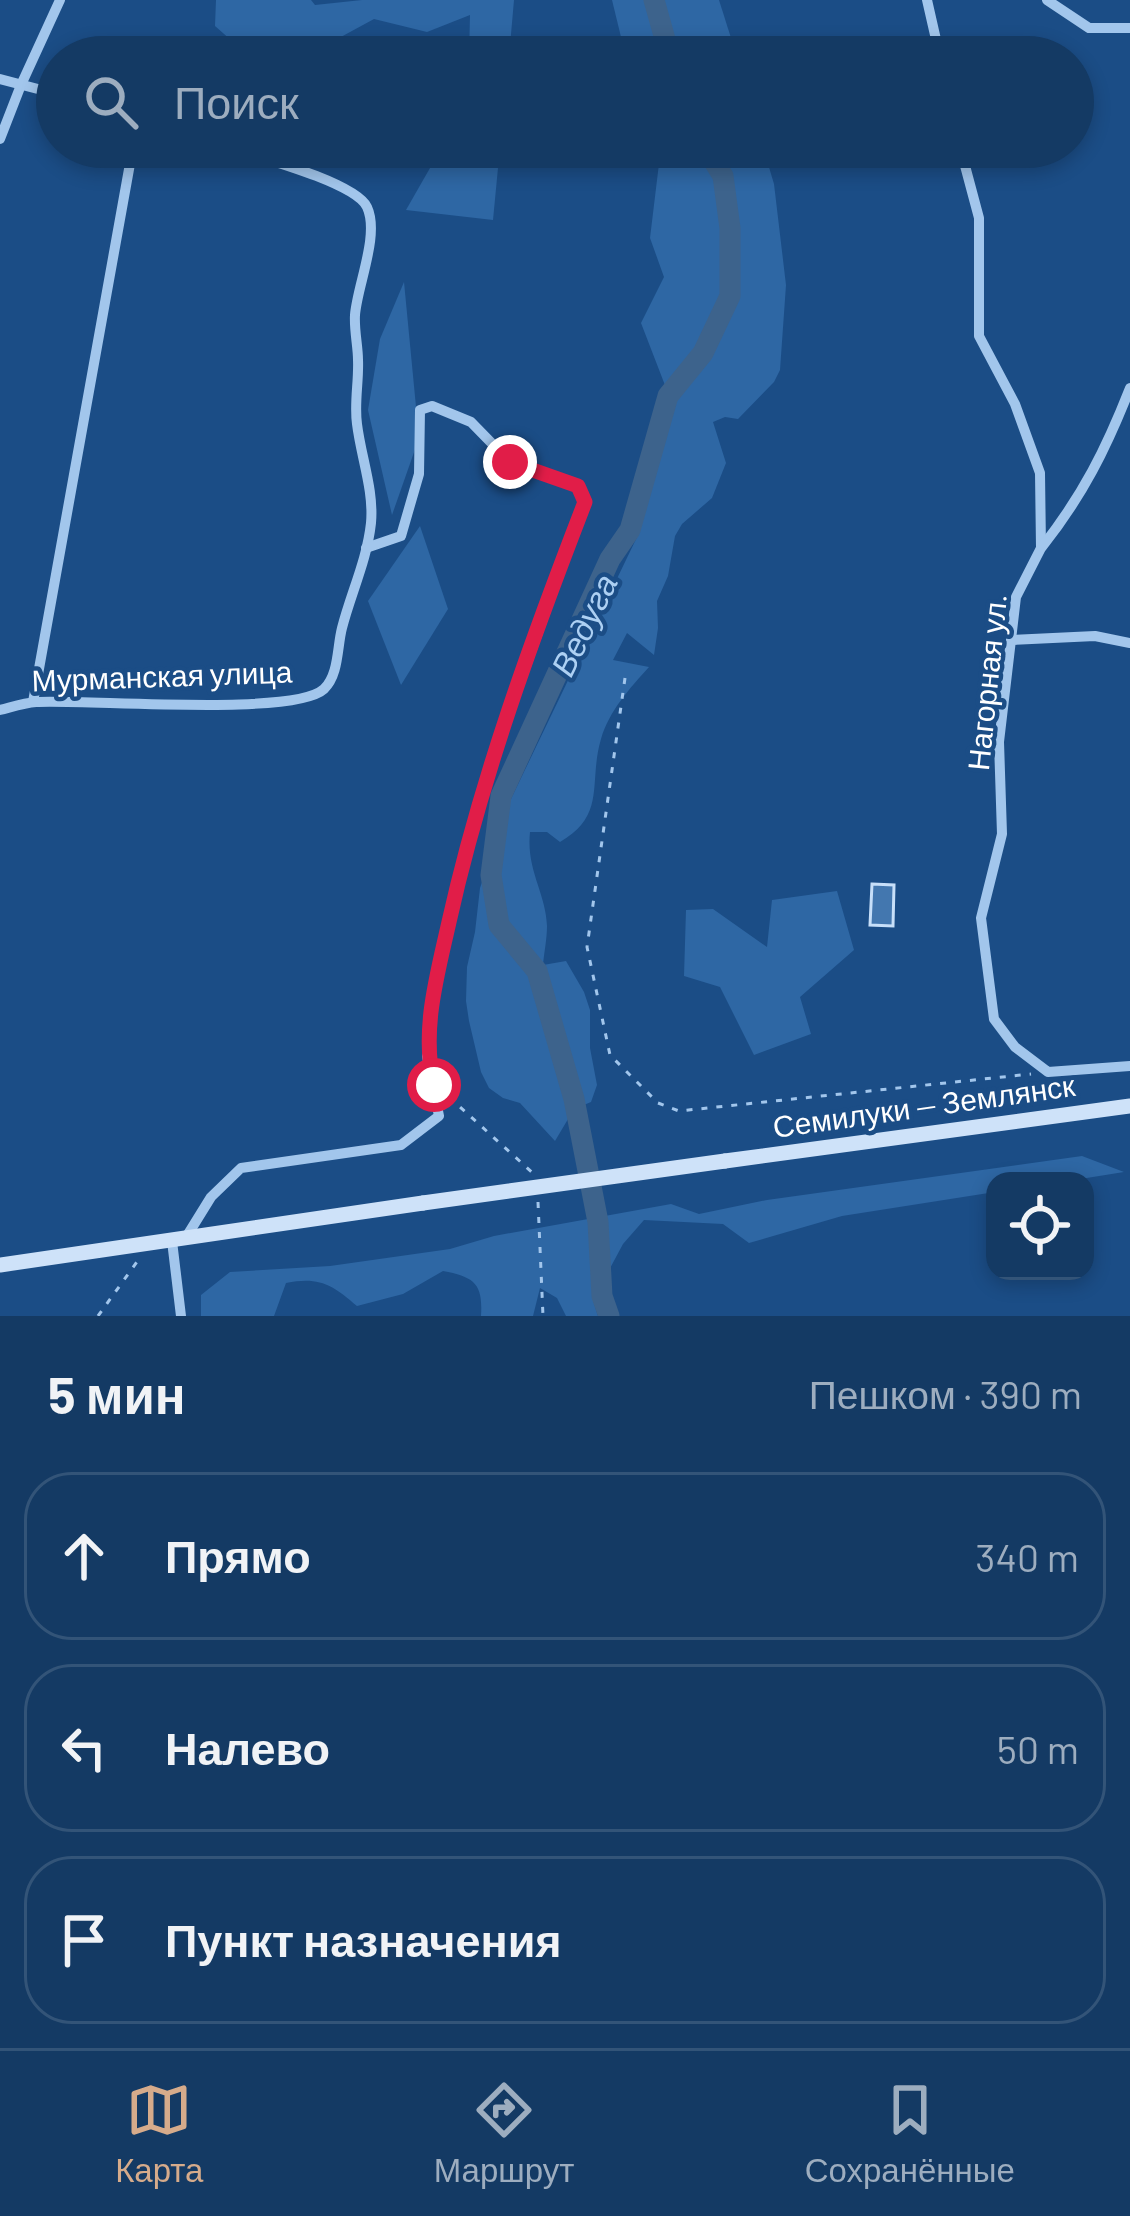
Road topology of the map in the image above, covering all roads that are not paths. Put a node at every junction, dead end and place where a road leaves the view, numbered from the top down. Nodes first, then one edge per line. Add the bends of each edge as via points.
1 (60, 0) edge
2 (927, 0) edge
3 (1047, 0) edge
4 (1130, 28) edge
5 (43, 36) edge
6 (935, 36) edge
7 (36, 52) edge
8 (0, 79) edge
9 (21, 85) junction
10 (36, 89) edge
11 (0, 139) edge
12 (129, 168) edge
13 (293, 168) edge
14 (965, 168) edge
15 (1130, 388) edge
16 (367, 548) junction
17 (1041, 548) junction
18 (1011, 640) junction
19 (1130, 643) edge
20 (33, 702) junction
21 (0, 710) edge
22 (1130, 1066) edge
23 (1130, 1106) edge
24 (179, 1240) junction
25 (0, 1265) edge
26 (182, 1316) edge

1 - 5 street
2 - 6 street
3 - 4 street via 1089,28
7 - 9 street
8 - 9 street
9 - 10 street
9 - 11 street
12 - 20 street
13 - 16 street, Мурманская улица via 350,190 367,207 355,315
14 - 17 street, Нагорная ул. via 979,218 979,336 1040,473
15 - 17 street via 1074,507
16 - 20 street, Мурманская улица via 323,691 299,700 208,705
16 - 24 street via 401,536 419,474 420,410 432,406 471,422 510,462 578,486 585,502 465,851 433,994 427,1056 439,1116 400,1145 242,1168
17 - 18 street, Нагорная ул. via 1016,597
18 - 19 street via 1095,636
18 - 22 street, Нагорная ул. via 999,742 1002,834 981,918 994,1019 1048,1072
20 - 21 street, Мурманская улица
23 - 24 main road, Семилуки — Землянск, bridge
24 - 25 main road, Семилуки — Землянск
24 - 26 street

